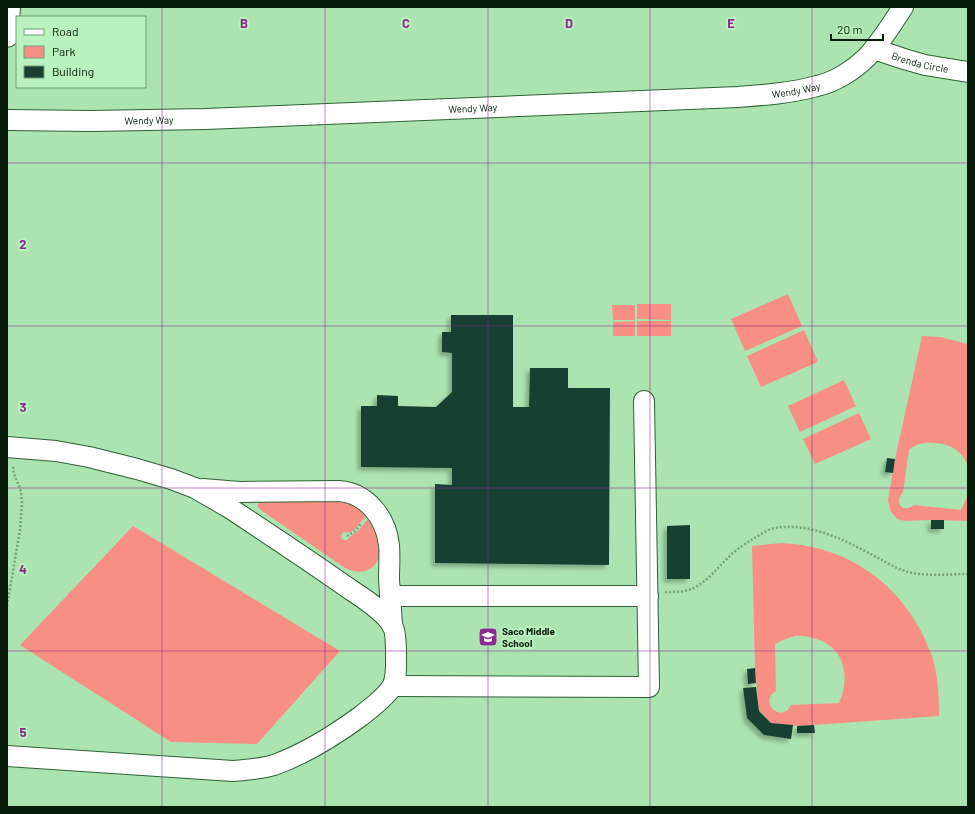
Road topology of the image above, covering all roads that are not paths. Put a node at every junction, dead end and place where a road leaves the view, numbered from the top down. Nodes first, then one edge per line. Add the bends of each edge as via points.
1 (9, 7) edge
2 (903, 7) edge
3 (7, 36) edge
4 (874, 49) junction
5 (968, 72) edge
6 (7, 120) edge
7 (644, 401) dead end
8 (11, 447) edge
9 (195, 488) junction
10 (648, 593) junction
11 (390, 596) junction
12 (392, 625) junction
13 (393, 686) junction
14 (7, 756) edge

1 - 3 main road
2 - 4 street, Wendy Way
4 - 5 street, Brenda Circle via 925,65
4 - 6 street, Wendy Way via 866,58 835,80 775,94 205,119
7 - 10 street
8 - 9 street via 88,457 137,469
9 - 11 street via 238,492 339,491 359,497 376,512 386,531 389,546
9 - 12 street via 228,507 347,587 380,611
10 - 11 street
10 - 13 street via 649,687
11 - 12 street
12 - 13 street via 396,649
13 - 14 street via 376,704 325,740 288,759 258,769 232,771

